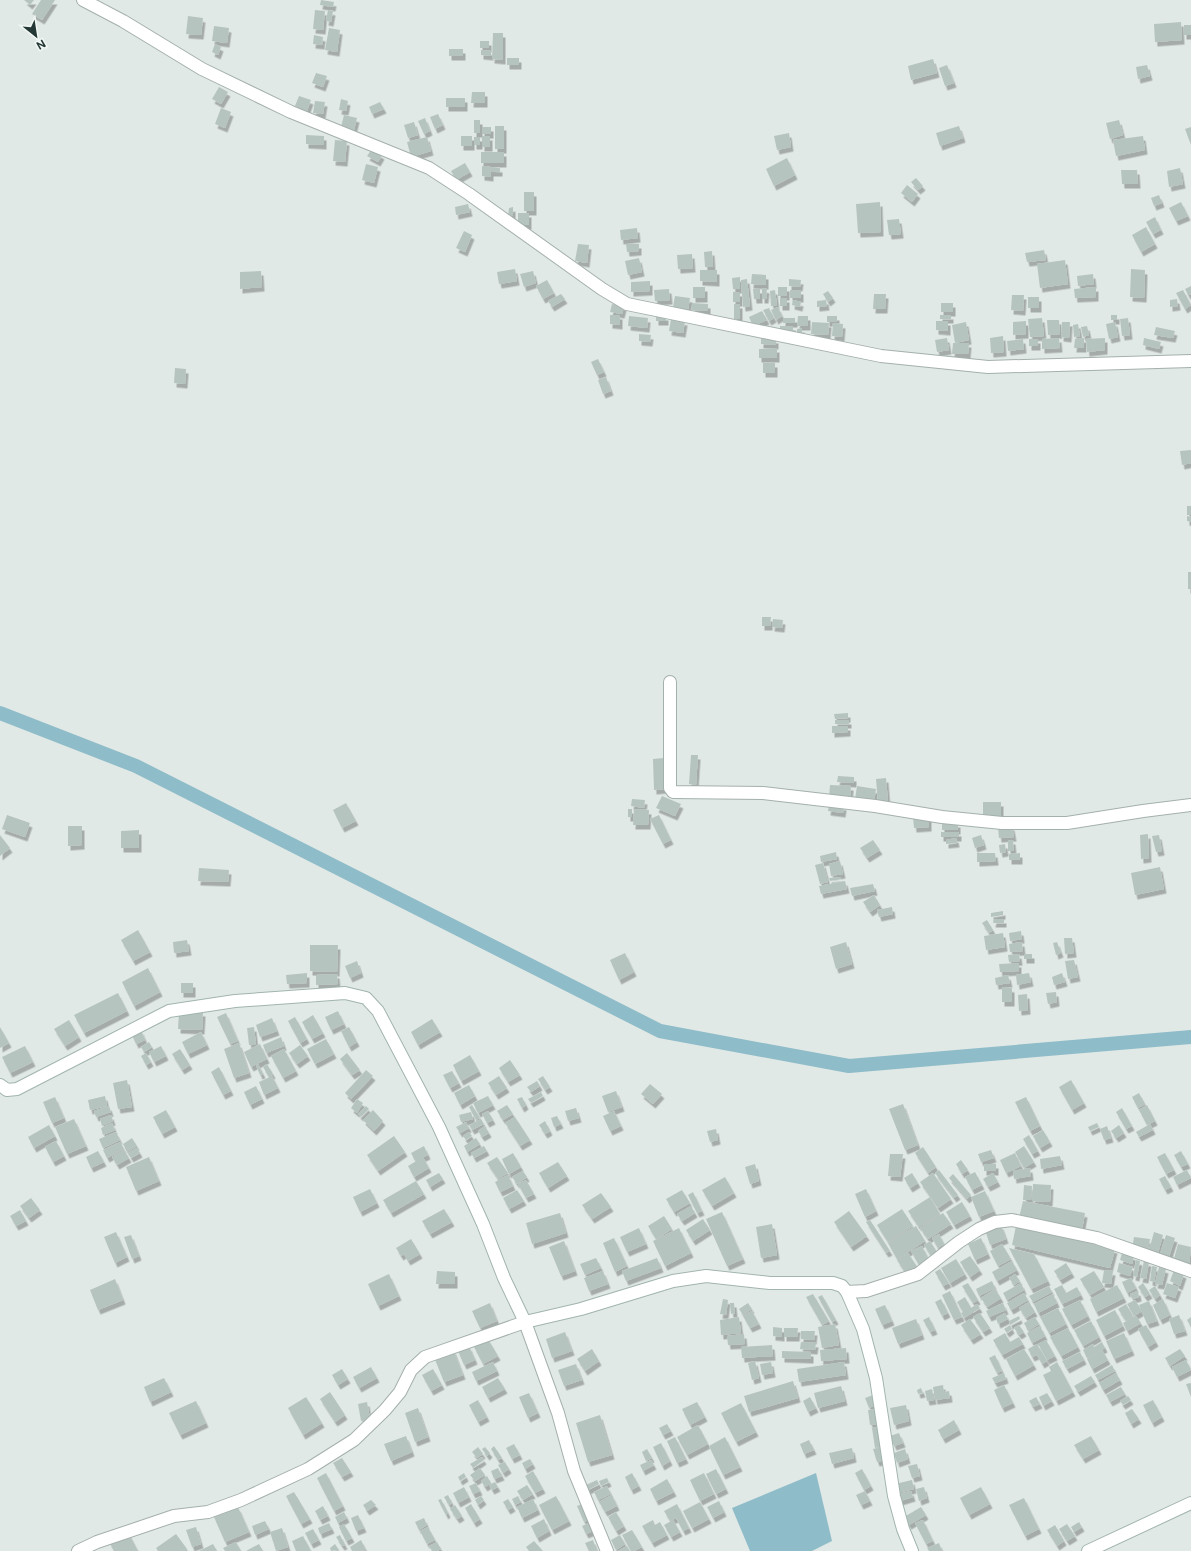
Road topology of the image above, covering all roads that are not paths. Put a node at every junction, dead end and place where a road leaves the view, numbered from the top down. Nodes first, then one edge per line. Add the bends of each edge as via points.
1 (83, 0) edge
2 (1191, 361) edge
3 (670, 682) dead end
4 (1191, 805) edge
5 (0, 1085) edge
6 (1191, 1271) edge
7 (847, 1292) junction
8 (525, 1322) junction
9 (1191, 1503) edge
10 (78, 1551) edge
11 (607, 1551) edge
12 (912, 1551) edge
13 (1088, 1551) edge

1 - 2 street via 202,69 292,112 429,168 627,304 881,356 988,367
3 - 4 street via 670,788 673,792 763,793 1002,823 1067,823
5 - 8 street via 6,1090 17,1089 169,1011 243,1000 345,993 366,998 378,1011 439,1127
6 - 7 street via 1097,1238 1012,1220 996,1222 979,1229 918,1274 866,1291
7 - 8 street via 842,1286 833,1283 770,1283 706,1276 673,1281 580,1309
7 - 12 street via 863,1329 876,1378 894,1496
8 - 10 street via 425,1357 411,1370 400,1392 385,1410 354,1440 308,1470 208,1512 174,1516
8 - 11 street via 558,1413 574,1471
9 - 13 street

